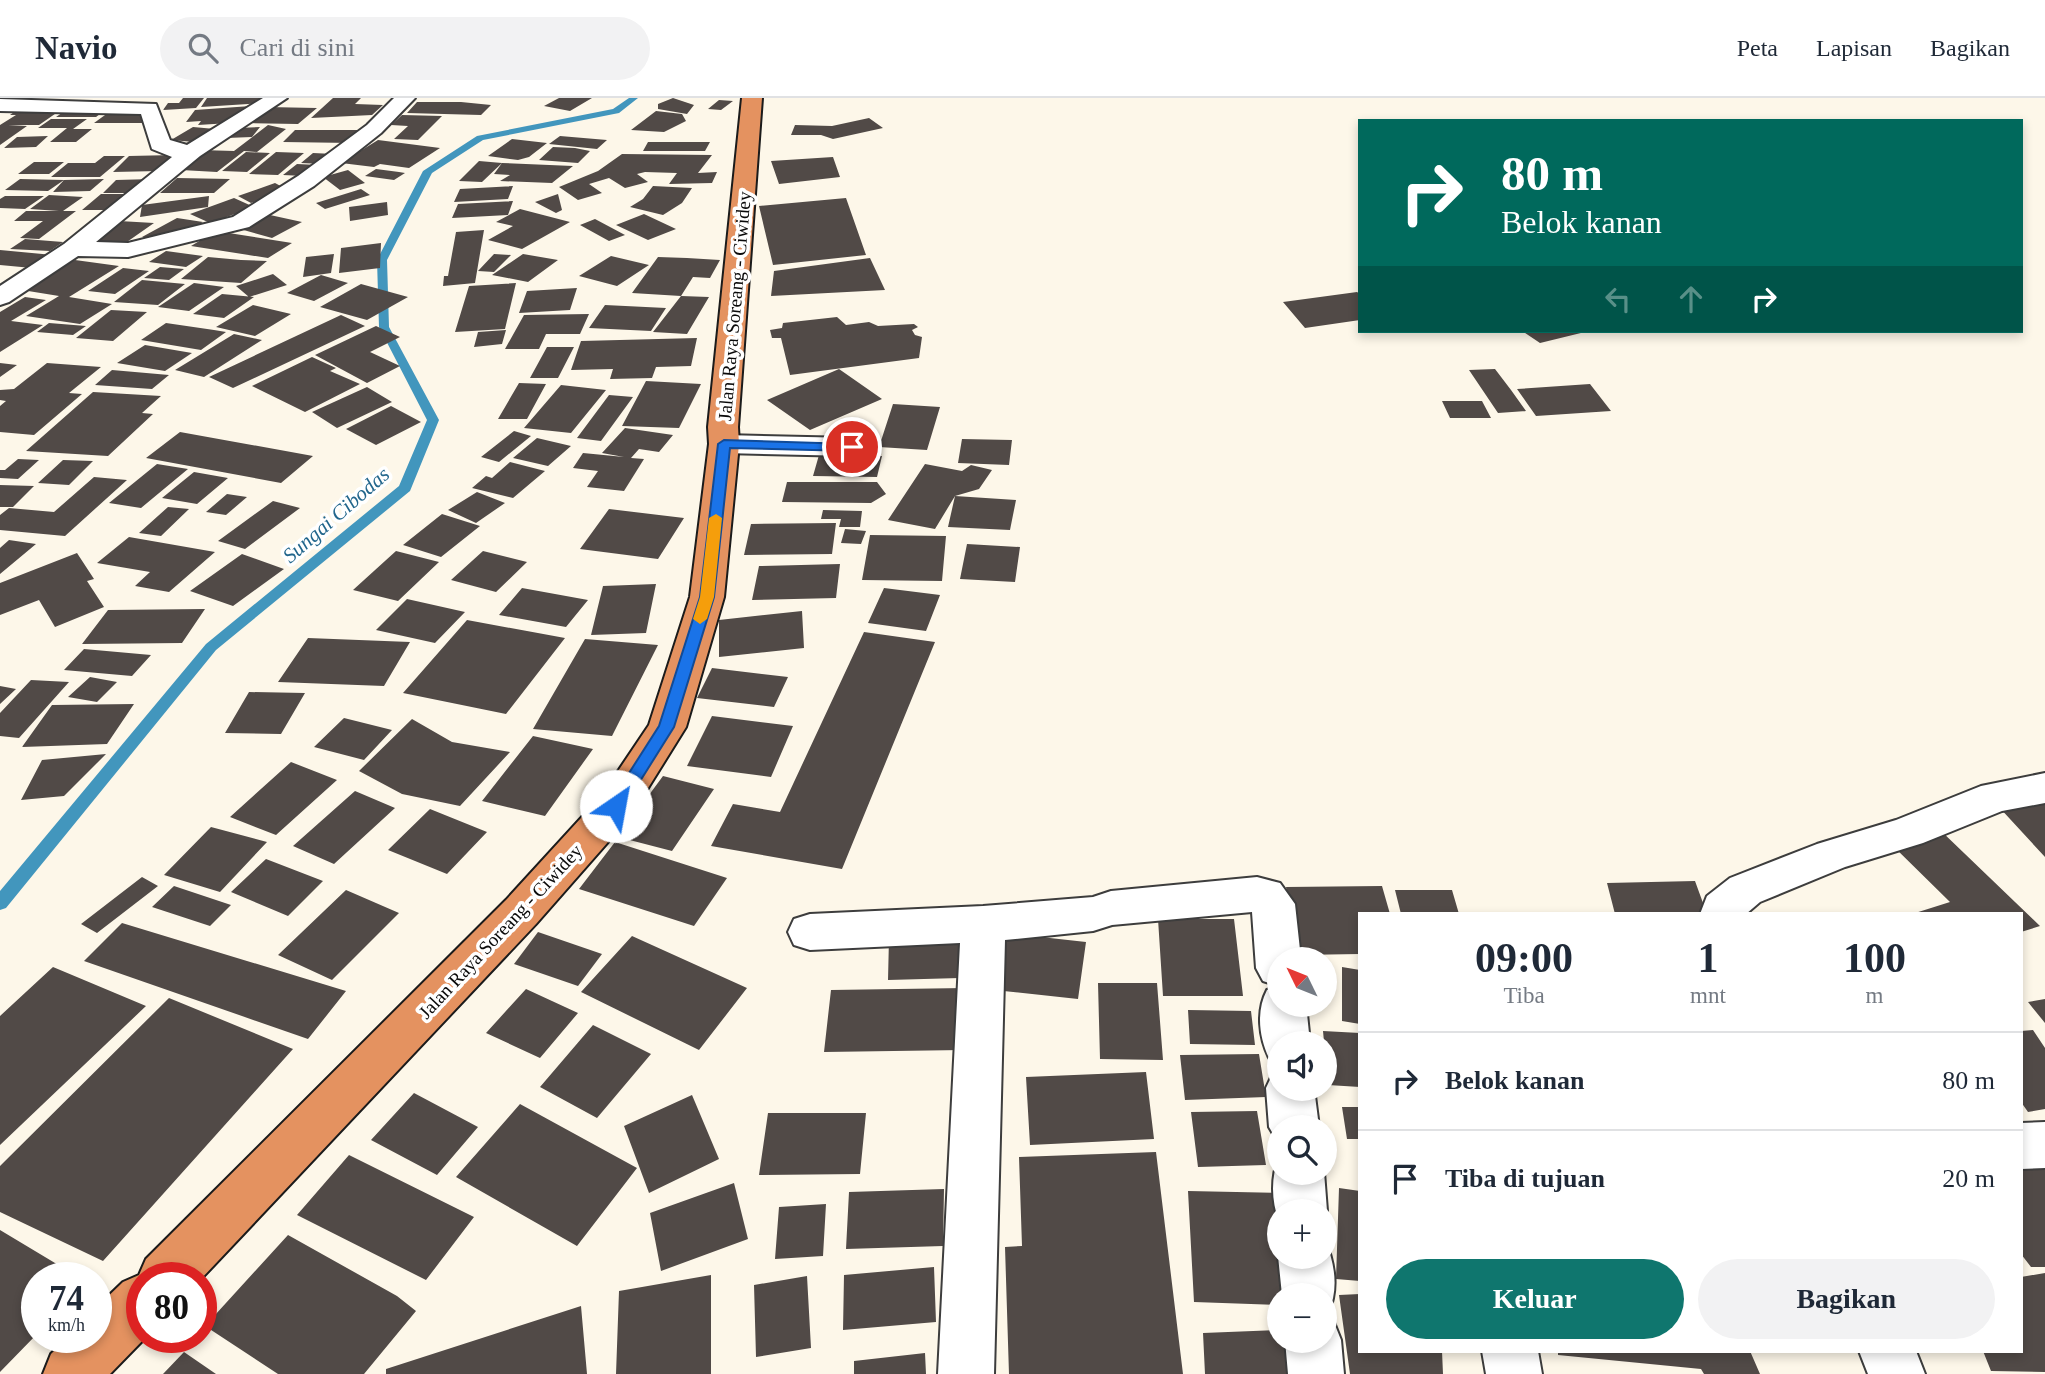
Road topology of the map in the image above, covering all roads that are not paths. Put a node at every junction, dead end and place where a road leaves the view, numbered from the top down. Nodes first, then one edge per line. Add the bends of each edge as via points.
1 (277, 98) edge
2 (405, 98) edge
3 (752, 98) edge
4 (0, 105) edge
5 (192, 151) junction
6 (73, 249) junction
7 (0, 298) edge
8 (724, 444) junction
9 (852, 447) dead end
10 (2045, 788) edge
11 (1723, 912) edge
12 (983, 924) junction
13 (810, 932) dead end
14 (1277, 947) edge
15 (2045, 1145) edge
16 (2023, 1146) edge
17 (181, 1262) edge
18 (126, 1317) edge
19 (1314, 1353) edge
20 (1510, 1353) edge
21 (1887, 1353) edge
22 (71, 1374) edge
23 (966, 1374) edge
24 (1316, 1374) edge
25 (1514, 1374) edge
26 (1897, 1374) edge

1 - 5 street
2 - 6 street via 374,129 306,181 242,222 128,250
3 - 8 highway, Jalan Raya Soreang - Ciwidey
4 - 5 street via 149,108 160,144 178,152
5 - 6 street
6 - 7 street
8 - 9 street
8 - 17 highway, Jalan Raya Soreang - Ciwidey via 707,597 667,727 616,806 521,912
10 - 11 street via 1995,797 1908,832 1832,855 1745,890
12 - 13 street
12 - 14 street via 1257,894 1273,904
12 - 23 street
15 - 16 street
18 - 22 highway
19 - 24 street
20 - 25 street
21 - 26 street

